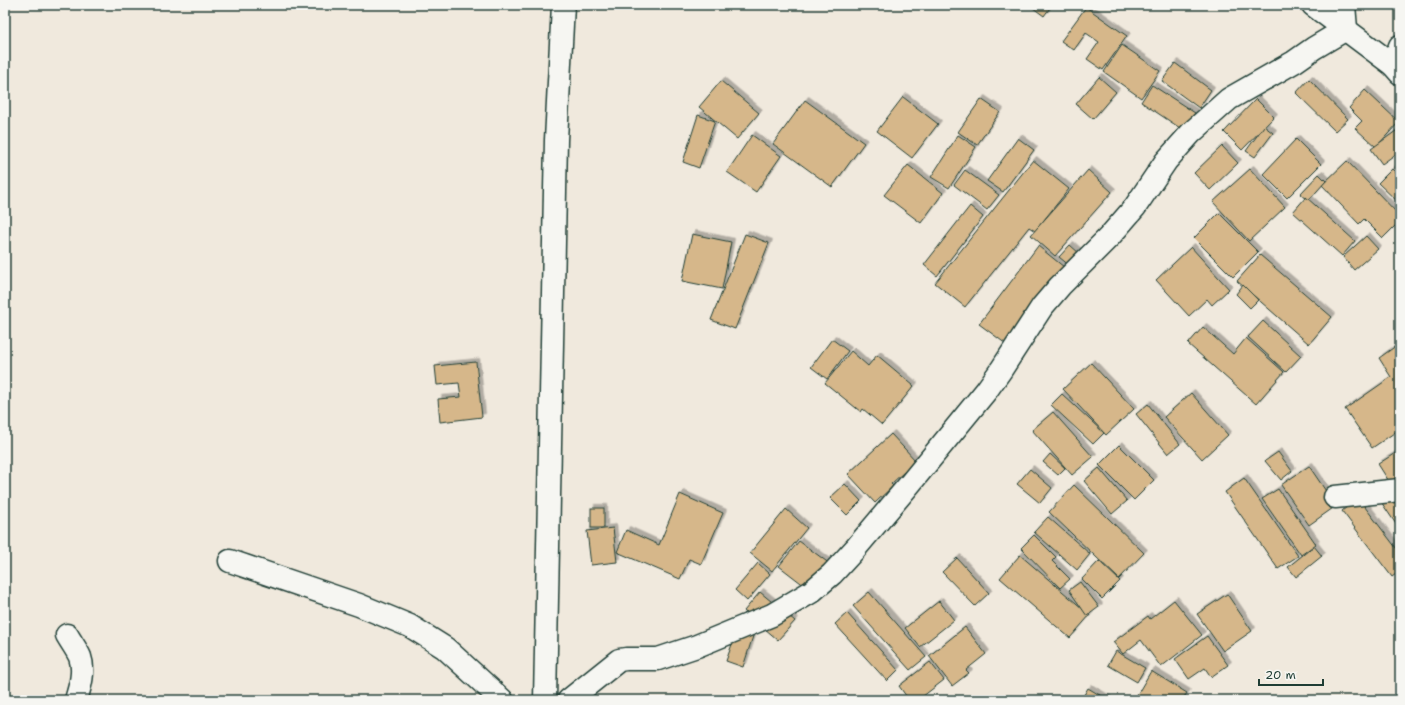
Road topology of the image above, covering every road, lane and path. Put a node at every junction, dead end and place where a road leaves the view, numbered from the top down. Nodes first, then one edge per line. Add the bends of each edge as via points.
1 (562, 5) edge
2 (1313, 5) edge
3 (1344, 5) edge
4 (1346, 29) junction
5 (1398, 61) edge
6 (1400, 490) edge
7 (1335, 497) dead end
8 (230, 561) dead end
9 (67, 635) dead end
10 (76, 700) edge
11 (502, 700) edge
12 (545, 700) edge
13 (569, 700) edge

1 - 12 street via 556,140
2 - 4 street
3 - 4 street
4 - 5 street
4 - 13 street via 1229,99 1191,133 1166,161 1135,207 1110,237 1060,286 1042,308 986,391 832,574 810,592 772,615 697,646 658,659 619,660
6 - 7 street
8 - 11 street via 359,605 410,626 445,648
9 - 10 street via 80,657 82,670

